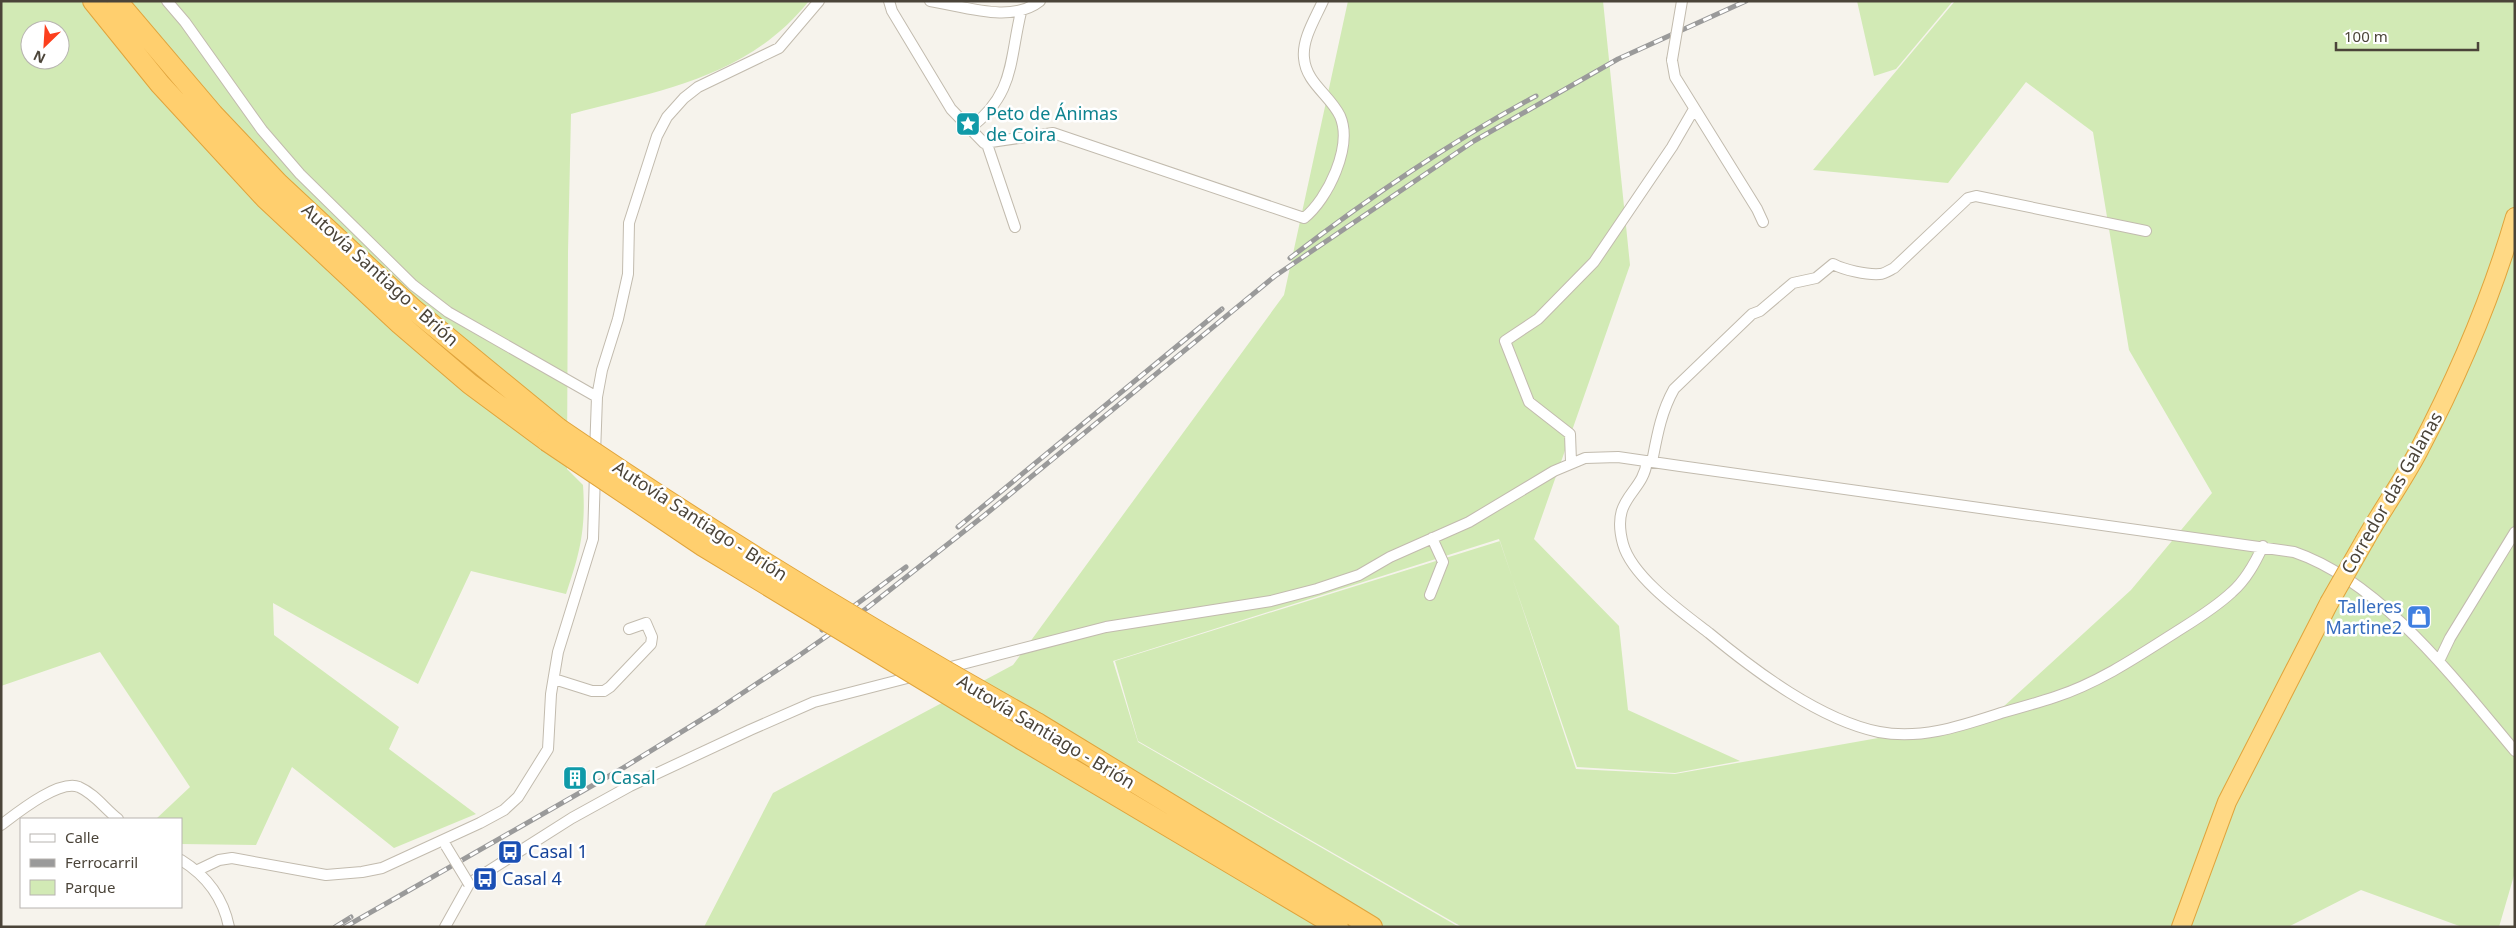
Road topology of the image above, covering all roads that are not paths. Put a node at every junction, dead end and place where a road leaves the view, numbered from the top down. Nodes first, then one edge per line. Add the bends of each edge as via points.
1 (93, 1) edge
2 (118, 1) edge
3 (167, 1) edge
4 (819, 1) edge
5 (889, 1) edge
6 (930, 1) edge
7 (1040, 1) edge
8 (1323, 1) edge
9 (1682, 1) edge
10 (1021, 12) junction
11 (1694, 109) junction
12 (969, 129) junction
13 (987, 144) junction
14 (2515, 217) edge
15 (1763, 222) dead end
16 (1015, 227) dead end
17 (2146, 231) dead end
18 (597, 396) junction
19 (552, 434) junction
20 (1649, 461) junction
21 (1571, 462) junction
22 (2515, 532) edge
23 (1432, 538) junction
24 (2264, 546) junction
25 (1430, 595) dead end
26 (629, 629) dead end
27 (2439, 661) junction
28 (554, 679) junction
29 (2515, 751) edge
30 (117, 818) edge
31 (1, 825) edge
32 (444, 843) junction
33 (182, 861) edge
34 (198, 870) junction
35 (469, 884) junction
36 (1344, 920) edge
37 (229, 927) edge
38 (445, 927) edge
39 (1372, 927) edge
40 (1390, 927) edge
41 (2181, 927) edge

1 - 19 highway, Autovía Santiago - Brión via 160,84 266,198 400,324 470,384
2 - 19 highway, Autovía Santiago - Brión via 213,114 278,183
3 - 18 street via 262,130 300,174 413,285 448,312
4 - 18 street via 779,48 698,87 667,117 657,136 629,223 627,282
5 - 12 street via 951,109
6 - 10 street via 1006,14
7 - 10 street
8 - 13 street via 1305,42 1304,60 1313,82 1339,115 1344,137 1323,198 1304,218 1053,134
9 - 11 street, bridge via 1672,60 1675,77
10 - 12 street via 1011,70 1003,92
11 - 15 street
11 - 21 street via 1594,262 1538,319 1505,341 1528,402 1570,434
12 - 13 street
13 - 16 street
14 - 41 highway, Corredor das Galanas, bridge via 2479,324 2454,381 2417,454 2329,603 2227,802
17 - 20 street via 1976,196 1968,198 1894,268 1881,274 1852,269 1845,271 1833,264 1816,278 1794,284 1752,314 1674,389
18 - 28 street via 593,539 558,652
19 - 36 highway, Autovía Santiago - Brión, bridge via 1036,723
19 - 36 highway, Autovía Santiago - Brión, bridge via 703,546 1023,740
20 - 21 street via 1598,456
20 - 24 street
20 - 24 street via 1621,508 1624,546 1632,564 1684,614 1739,658 1786,690 1838,718 1878,732 1910,735 1954,728 2056,697 2098,679 2233,592 2254,566
21 - 23 street via 1469,522
22 - 27 street
23 - 25 street via 1443,562
23 - 35 street via 1359,575 1316,589 1263,602 1106,628 814,702 630,786 572,818
24 - 27 street via 2318,560 2341,574
26 - 28 street via 646,623 652,637 651,644 610,687 598,692
27 - 29 street
28 - 32 street via 548,749 530,781 504,810
30 - 31 street via 90,793 72,786 27,805
32 - 34 street via 382,868 362,872 326,875 232,858
32 - 35 street, bridge
33 - 34 street
34 - 37 street via 220,897
35 - 38 street
36 - 39 highway, Autovía Santiago - Brión
36 - 40 highway via 1376,919

